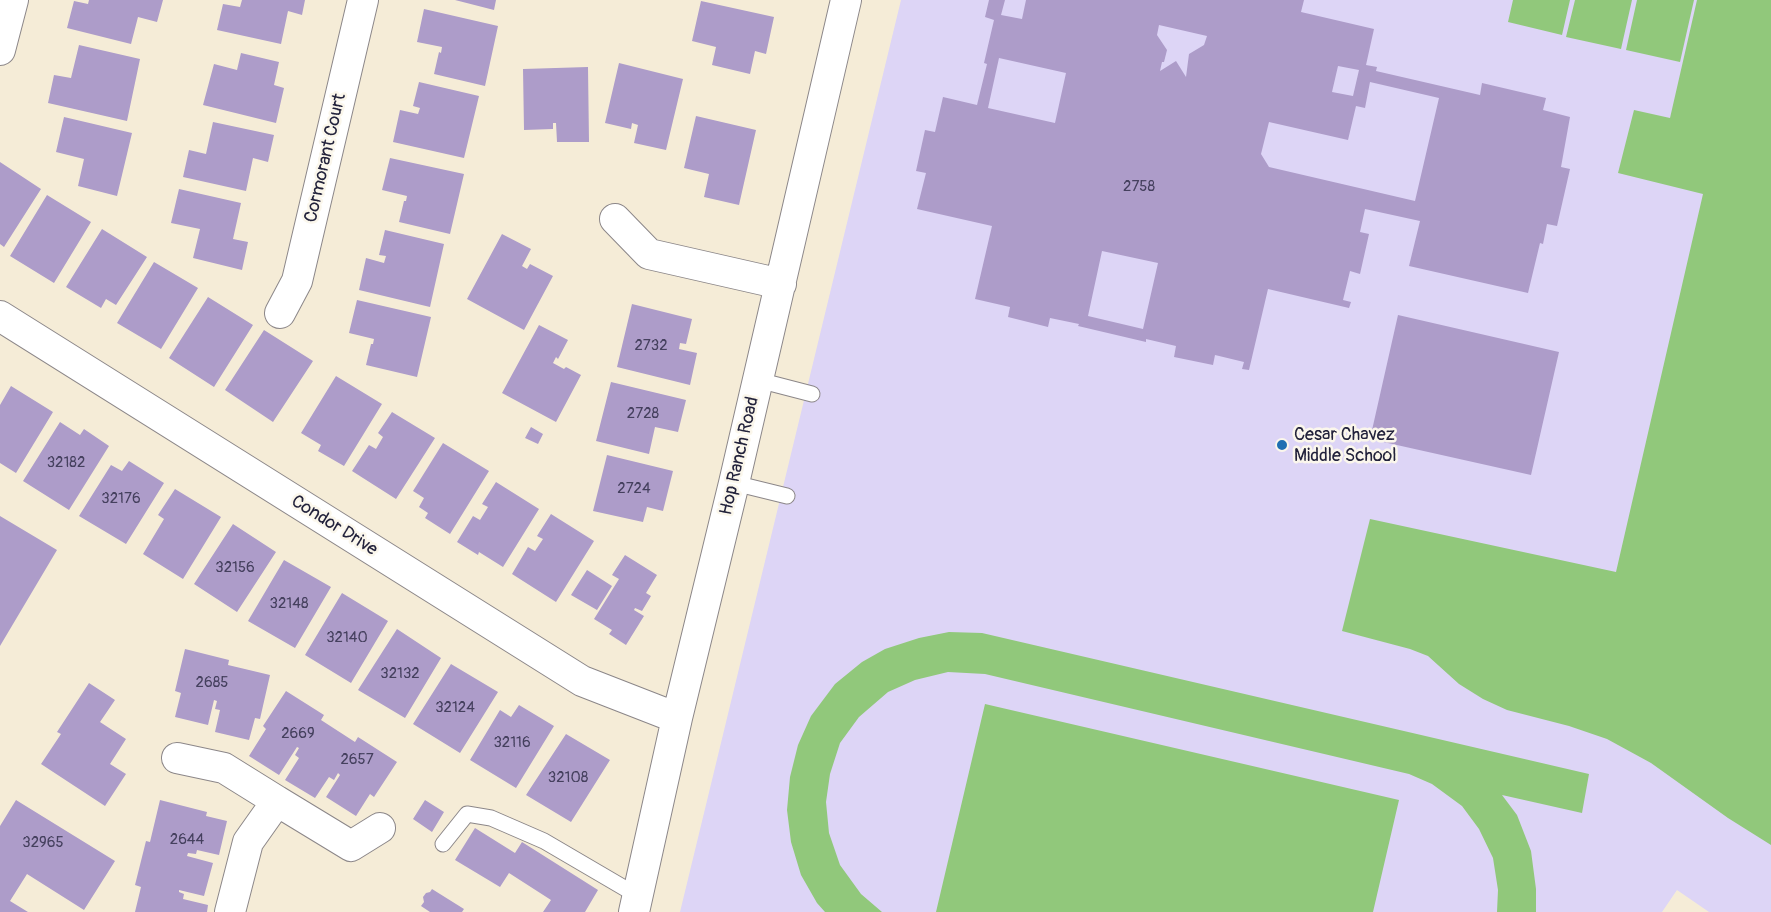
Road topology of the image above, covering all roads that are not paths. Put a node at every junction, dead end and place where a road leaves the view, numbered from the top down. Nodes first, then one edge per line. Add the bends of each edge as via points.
1 (13, 0) edge
2 (363, 0) edge
3 (846, 0) edge
4 (0, 50) edge
5 (615, 219) dead end
6 (781, 284) junction
7 (280, 313) dead end
8 (0, 316) edge
9 (758, 380) junction
10 (812, 394) dead end
11 (734, 483) junction
12 (787, 496) dead end
13 (677, 718) junction
14 (177, 758) dead end
15 (277, 801) junction
16 (380, 828) dead end
17 (443, 844) dead end
18 (636, 904) edge
19 (230, 912) edge

1 - 4 street
2 - 7 street, Cormorant Court via 297,281
3 - 6 street, Hop Ranch Road
5 - 6 street via 649,254
6 - 9 street, Hop Ranch Road
8 - 13 street, Condor Drive via 582,681
9 - 10 lane
9 - 11 street, Hop Ranch Road
11 - 12 lane
11 - 13 street, Hop Ranch Road
13 - 18 street, Hop Ranch Road
14 - 15 street via 224,768
15 - 16 street via 351,846
15 - 19 street via 248,842
17 - 18 lane via 467,814 491,818 544,841

